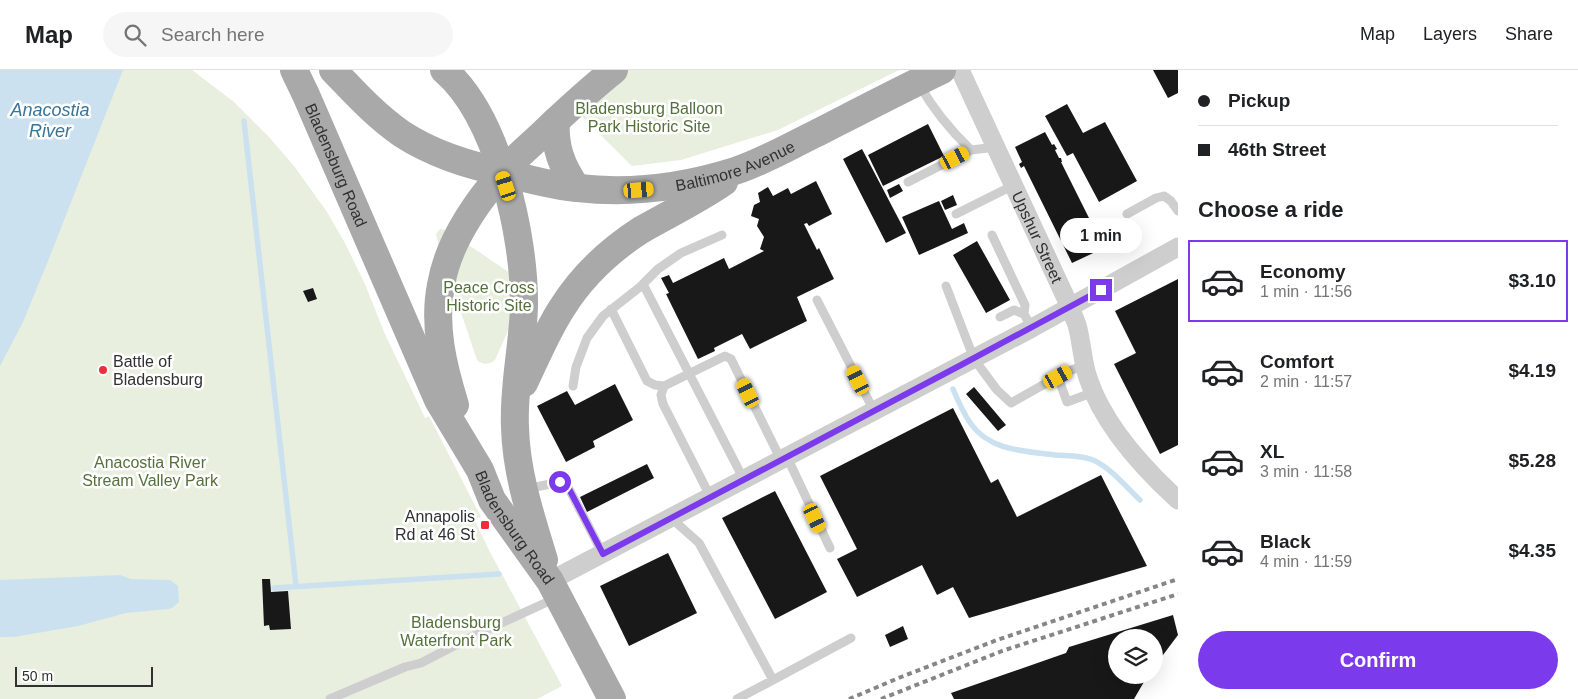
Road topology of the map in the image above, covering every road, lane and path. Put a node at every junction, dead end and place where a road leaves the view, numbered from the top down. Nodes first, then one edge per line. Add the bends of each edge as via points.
1 (294, 70) edge
2 (333, 70) edge
3 (444, 70) edge
4 (614, 70) edge
5 (942, 70) edge
6 (960, 70) edge
7 (917, 82) junction
8 (556, 121) junction
9 (996, 147) junction
10 (971, 150) junction
11 (755, 162) junction
12 (502, 172) junction
13 (908, 182) dead end
14 (1014, 185) junction
15 (577, 188) junction
16 (1178, 211) edge
17 (956, 214) dead end
18 (1127, 214) dead end
19 (722, 235) dead end
20 (992, 235) dead end
21 (1178, 247) edge
22 (643, 284) junction
23 (946, 286) dead end
24 (817, 300) dead end
25 (1070, 307) junction
26 (611, 309) junction
27 (1000, 317) dead end
28 (1028, 321) junction
29 (974, 359) junction
30 (1085, 365) junction
31 (689, 373) junction
32 (1058, 377) junction
33 (573, 386) dead end
34 (664, 386) junction
35 (1094, 392) junction
36 (515, 402) junction
37 (874, 411) junction
38 (784, 459) junction
39 (480, 470) junction
40 (744, 480) junction
41 (524, 490) junction
42 (710, 498) junction
43 (1178, 500) edge
44 (671, 518) junction
45 (830, 548) dead end
46 (603, 554) junction
47 (554, 589) junction
48 (851, 638) dead end
49 (773, 680) junction
50 (330, 699) edge
51 (612, 699) edge
52 (737, 699) edge

1 - 39 main road, Bladensburg Road via 438,400
2 - 12 main road, Baltimore Avenue via 402,134 454,160
3 - 12 main road, Bladensburg Road via 460,86 477,113
4 - 8 main road
5 - 7 main road, Baltimore Avenue
6 - 9 street, Upshur Street
7 - 10 lane via 930,104
7 - 11 main road, Baltimore Avenue
8 - 12 main road
8 - 15 main road via 558,151 564,169
9 - 10 lane
9 - 14 street, Upshur Street
10 - 13 lane
11 - 15 main road, Baltimore Avenue via 674,186 628,190
11 - 36 main road via 698,200 640,231 596,266 562,309
12 - 15 main road, Baltimore Avenue
12 - 36 main road, Bladensburg Road via 515,219 523,280
12 - 39 main road via 472,212 453,246 440,286 440,342 446,374
14 - 17 lane
14 - 25 street, Upshur Street
16 - 18 lane via 1164,196
19 - 22 lane via 681,253
20 - 28 lane via 1025,305
21 - 25 street
22 - 26 lane
22 - 31 lane
23 - 29 lane
24 - 37 lane
25 - 28 street
25 - 30 street, Upshur Street
26 - 33 lane via 587,338
26 - 34 lane via 647,381
27 - 28 lane via 1014,310
28 - 29 street
29 - 32 lane via 1010,403
29 - 37 street
30 - 32 lane
30 - 35 street, Upshur Street
31 - 34 lane
31 - 38 lane via 725,356 731,359
31 - 40 lane
32 - 35 lane via 1067,402
34 - 42 lane via 663,404
35 - 43 street, Upshur Street via 1116,433
36 - 41 main road, Bladensburg Road via 516,445
37 - 38 street
38 - 40 street
38 - 45 lane
39 - 47 main road, Bladensburg Road via 492,500
40 - 42 street
41 - 46 lane via 560,482 567,485
41 - 47 main road, Bladensburg Road
42 - 44 street
44 - 46 street
44 - 49 lane via 699,544
46 - 47 street
47 - 50 lane via 421,663 404,667
47 - 51 main road
48 - 49 lane
49 - 52 lane

